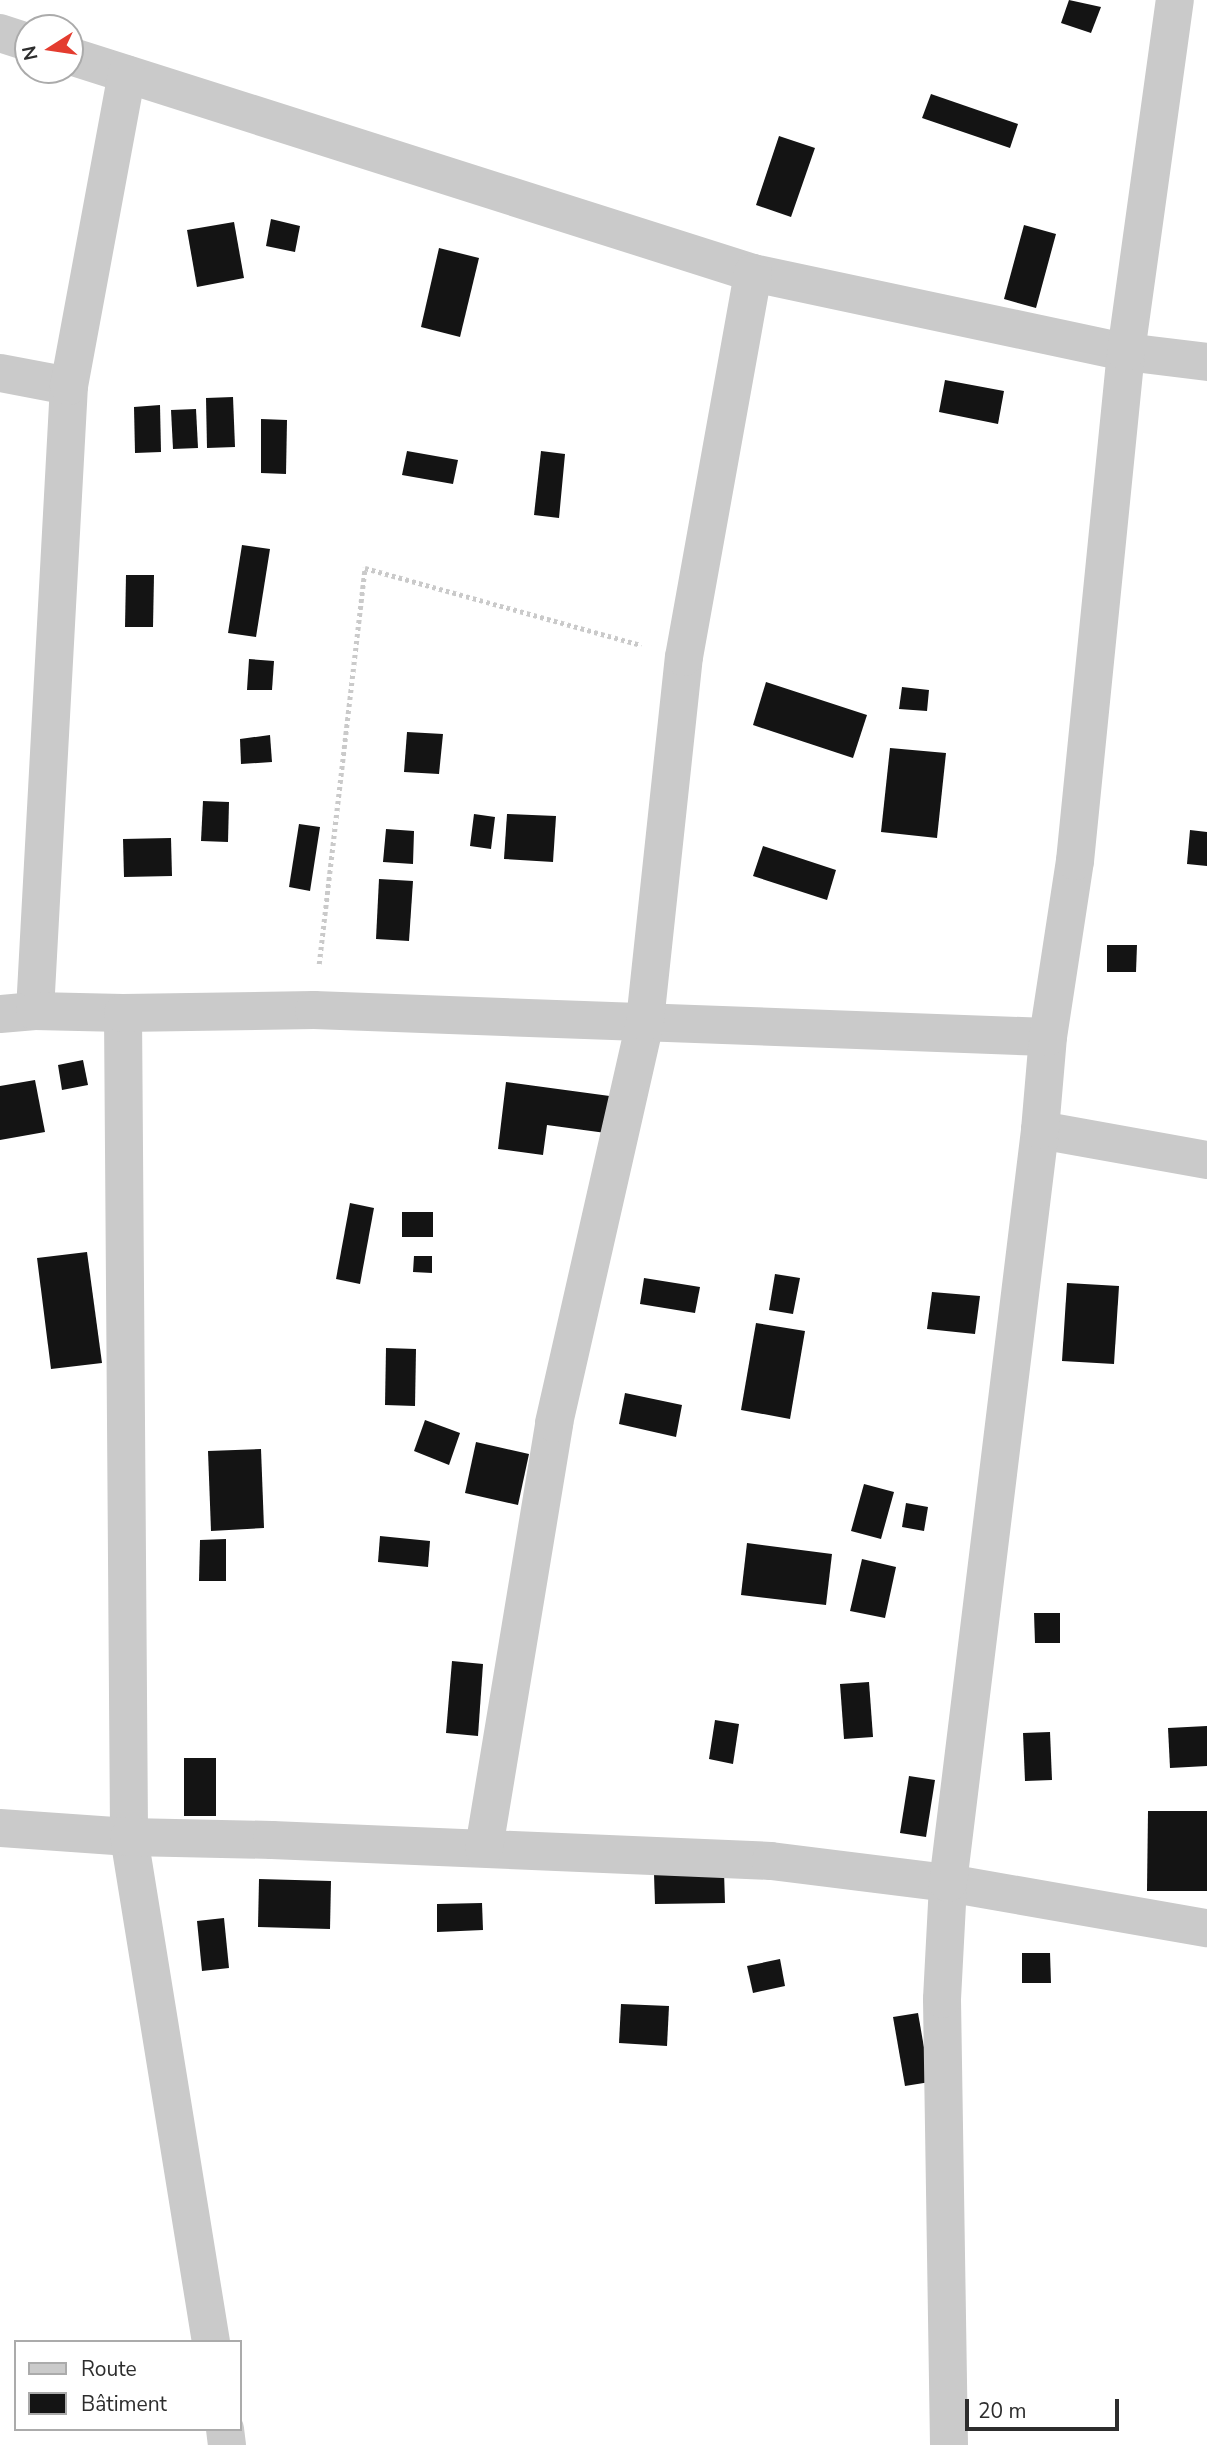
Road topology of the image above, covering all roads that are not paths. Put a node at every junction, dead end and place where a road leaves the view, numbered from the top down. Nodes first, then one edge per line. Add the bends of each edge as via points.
1 (1175, 0) edge
2 (84, 60) edge
3 (127, 74) junction
4 (752, 273) junction
5 (1126, 352) junction
6 (1207, 362) edge
7 (0, 373) edge
8 (69, 386) junction
9 (18, 1012) edge
10 (123, 1013) junction
11 (645, 1021) junction
12 (1048, 1037) junction
13 (1040, 1130) junction
14 (1207, 1160) edge
15 (0, 1828) edge
16 (129, 1838) junction
17 (484, 1848) junction
18 (948, 1883) junction
19 (1207, 1928) edge
20 (211, 2340) edge
21 (949, 2445) edge

1 - 5 street
2 - 3 street
3 - 4 street
3 - 8 street
4 - 5 street
4 - 11 street via 684,657
5 - 6 street
5 - 12 street via 1074,861
7 - 8 street
8 - 9 street
9 - 10 street
10 - 11 street via 314,1010
10 - 16 street
11 - 12 street
11 - 17 street via 554,1423
12 - 13 street
13 - 14 street
13 - 18 street
15 - 16 street
16 - 17 street
16 - 20 street
17 - 18 street via 771,1861
18 - 19 street
18 - 21 street via 942,1999

